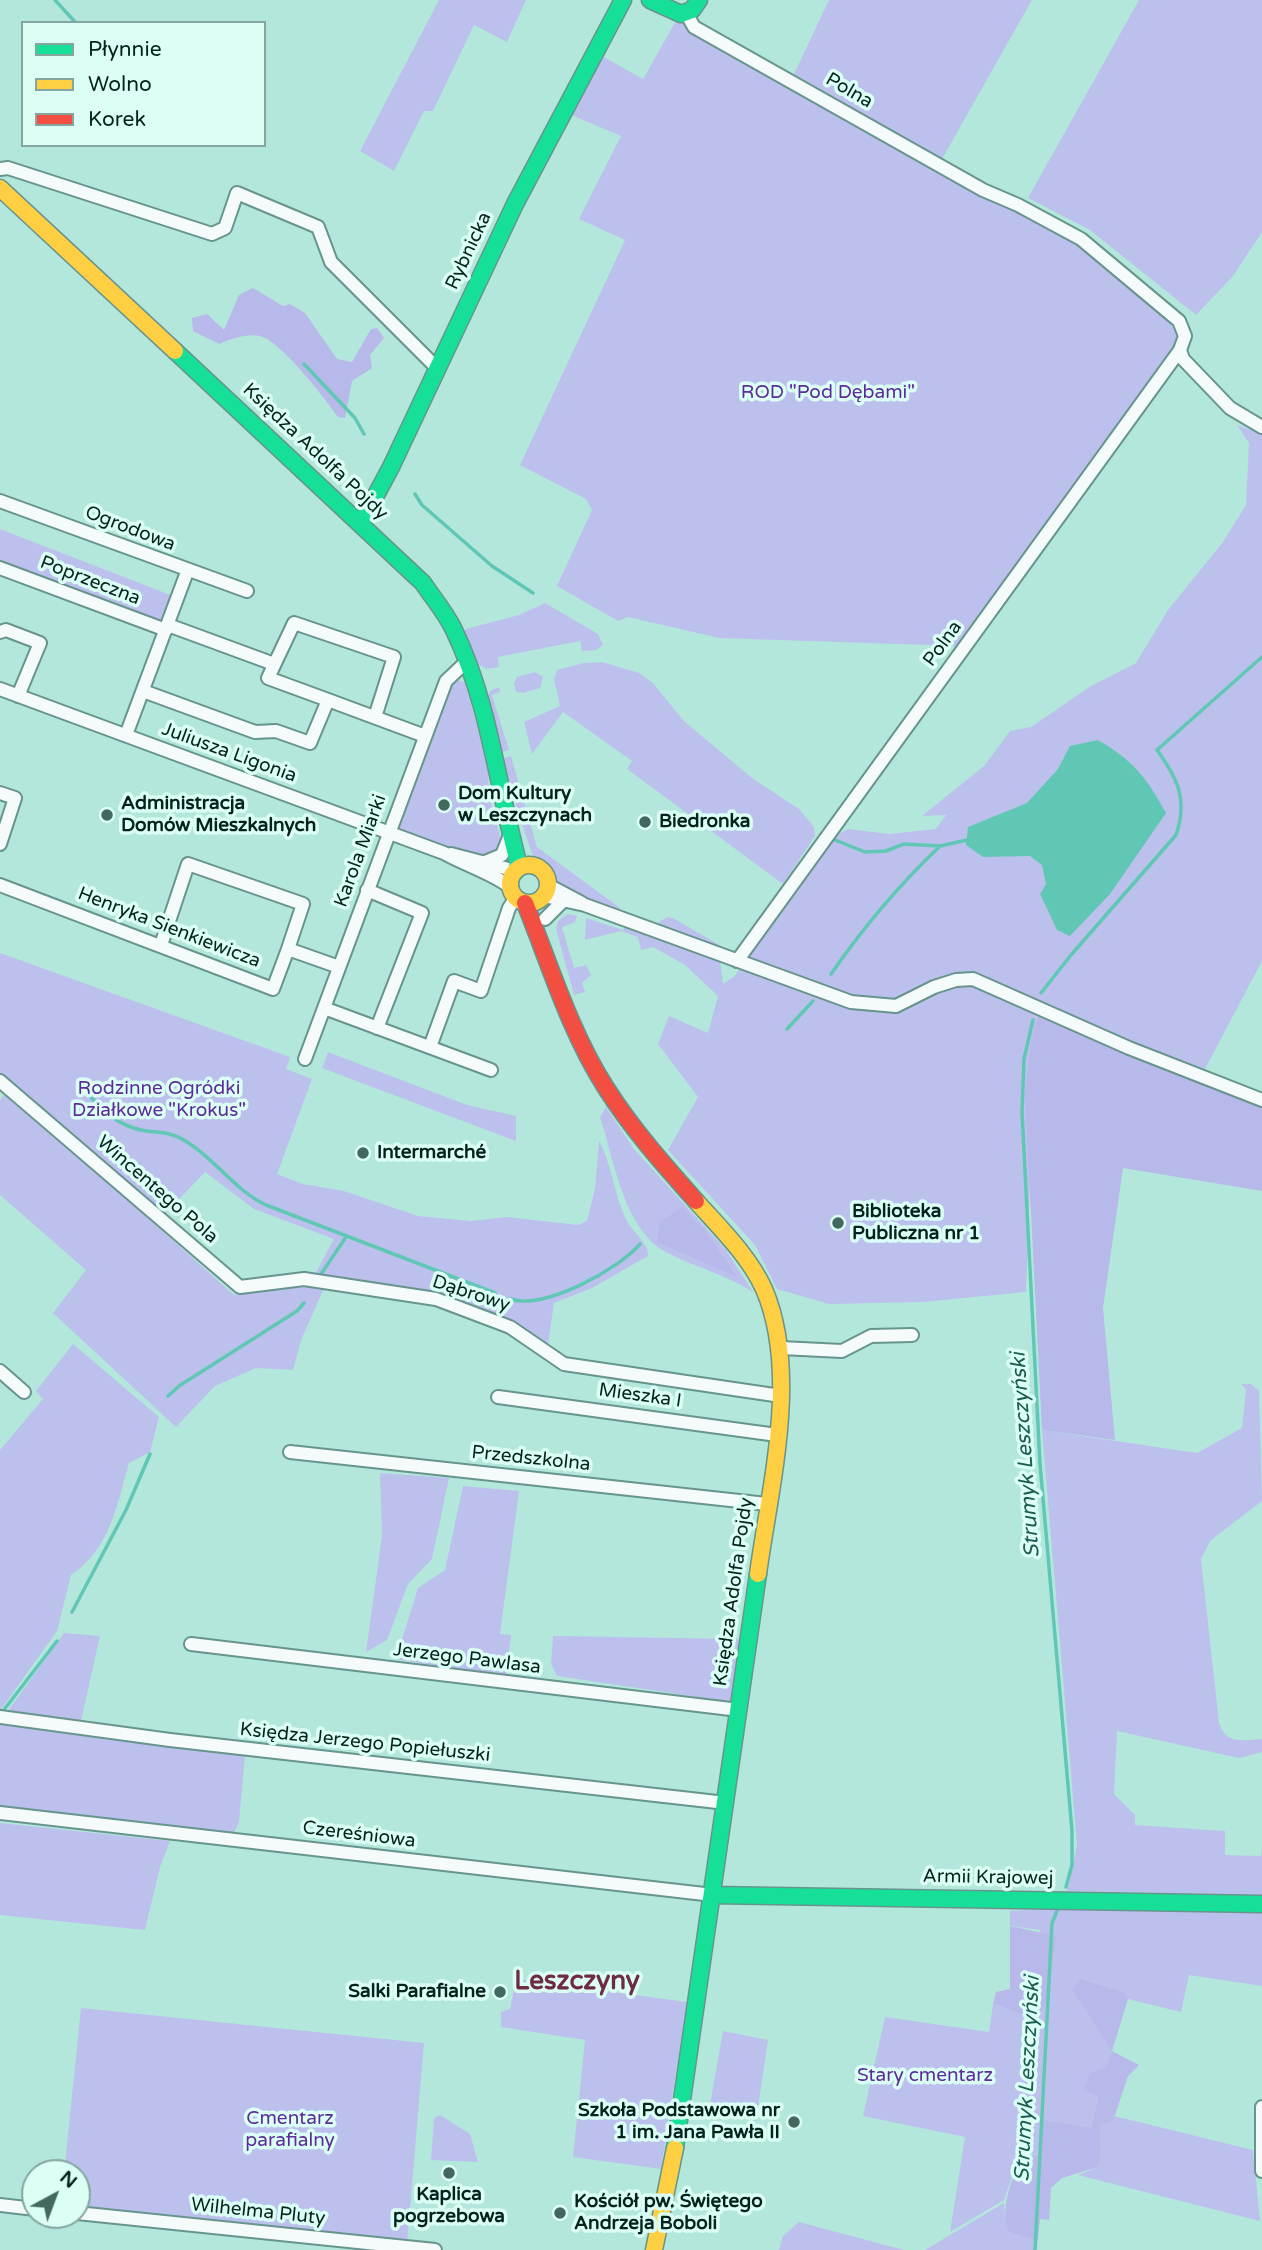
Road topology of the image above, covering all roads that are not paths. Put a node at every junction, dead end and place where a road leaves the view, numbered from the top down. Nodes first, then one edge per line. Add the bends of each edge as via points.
1 (623, 0) edge
2 (650, 0) edge
3 (699, 0) edge
4 (686, 13) junction
5 (0, 169) edge
6 (0, 188) edge
7 (1180, 350) junction
8 (438, 369) junction
9 (1262, 427) edge
10 (0, 501) edge
11 (361, 523) junction
12 (0, 568) edge
13 (187, 572) junction
14 (247, 591) dead end
15 (167, 627) junction
16 (0, 632) edge
17 (465, 663) junction
18 (274, 664) junction
19 (0, 689) edge
20 (143, 691) junction
21 (18, 696) junction
22 (328, 700) junction
23 (375, 718) junction
24 (126, 735) junction
25 (425, 736) junction
26 (0, 793) edge
27 (506, 808) junction
28 (388, 832) junction
29 (510, 835) junction
30 (0, 844) edge
31 (444, 853) junction
32 (485, 862) junction
33 (534, 866) junction
34 (516, 871) junction
35 (0, 885) edge
36 (367, 890) junction
37 (531, 895) junction
38 (562, 902) junction
39 (585, 905) junction
40 (545, 919) junction
41 (160, 944) junction
42 (288, 949) junction
43 (737, 961) junction
44 (339, 967) junction
45 (565, 1000) junction
46 (324, 1008) junction
47 (377, 1028) junction
48 (430, 1047) junction
49 (305, 1059) dead end
50 (491, 1070) dead end
51 (1, 1083) edge
52 (1262, 1100) edge
53 (304, 1279) joint
54 (912, 1335) dead end
55 (781, 1348) junction
56 (0, 1371) edge
57 (24, 1392) dead end
58 (498, 1396) dead end
59 (781, 1396) junction
60 (776, 1435) junction
61 (290, 1452) dead end
62 (767, 1504) junction
63 (191, 1644) dead end
64 (739, 1710) junction
65 (0, 1717) edge
66 (726, 1803) junction
67 (0, 1814) edge
68 (713, 1895) junction
69 (1262, 1904) edge
70 (1262, 2107) edge
71 (1262, 2171) edge
72 (0, 2205) edge
73 (21, 2207) edge
74 (91, 2214) edge
75 (435, 2250) edge
76 (654, 2250) edge

1 - 8 street, Rybnicka via 515,204
2 - 4 street via 674,13
3 - 4 street
4 - 7 street, Polna via 694,27 983,190 1082,239 1179,321 1185,335
5 - 8 street via 212,234 225,228 237,193 259,200 318,227 331,262
6 - 11 street, Księdza Adolfa Pojdy
7 - 9 street, Polna via 1218,398
7 - 43 street, Polna
8 - 11 street, Rybnicka
10 - 13 street, Ogrodowa
11 - 17 street, Księdza Adolfa Pojdy via 423,583 453,628
12 - 15 street, Poprzeczna
13 - 14 street, Ogrodowa
13 - 15 street
15 - 18 street, Poprzeczna
15 - 20 street
16 - 21 street via 6,630 40,643
17 - 25 street, Karola Miarki via 446,681
17 - 27 street, Księdza Adolfa Pojdy
18 - 22 street via 268,678
18 - 23 street via 294,623 394,657
19 - 21 street, Juliusza Ligonia
20 - 22 street via 255,732 276,731 310,743
20 - 24 street
21 - 24 street, Juliusza Ligonia
22 - 23 street
23 - 25 street
24 - 28 street, Juliusza Ligonia
25 - 28 street, Karola Miarki
26 - 30 street via 15,798
27 - 29 street, Księdza Adolfa Pojdy
27 - 33 street, Księdza Adolfa Pojdy
28 - 31 street, Juliusza Ligonia
28 - 36 street, Karola Miarki
29 - 32 street via 502,855
29 - 34 street, Księdza Adolfa Pojdy
31 - 32 street, Juliusza Ligonia
31 - 37 street, Juliusza Ligonia
32 - 34 street, Juliusza Ligonia
33 - 34 street
33 - 37 street, Księdza Adolfa Pojdy via 545,875
34 - 37 street
35 - 41 street, Henryka Sienkiewicza
36 - 44 street, Karola Miarki
36 - 47 street via 422,913
37 - 38 street
37 - 39 street
37 - 40 street, Księdza Adolfa Pojdy
37 - 45 street, Księdza Adolfa Pojdy
37 - 48 street via 509,908 481,990 454,981
38 - 39 street
38 - 40 street
39 - 43 street
40 - 45 street, Księdza Adolfa Pojdy
41 - 42 street, Henryka Sienkiewicza via 273,989
41 - 42 street via 188,864 303,904
42 - 44 street, Henryka Sienkiewicza
43 - 52 street via 851,1002 896,1006 934,986 973,979
44 - 46 street, Karola Miarki
45 - 55 street, Księdza Adolfa Pojdy via 589,1058 622,1113 748,1260 769,1303
46 - 47 street
46 - 49 street, Karola Miarki
47 - 48 street
48 - 50 street
51 - 53 street, Wincentego Pola via 240,1287
53 - 59 street, Dąbrowy via 436,1299 510,1327 564,1364
54 - 55 street via 871,1336 842,1350
55 - 59 street, Księdza Adolfa Pojdy
56 - 57 street
58 - 60 street, Mieszka I
59 - 60 street, Księdza Adolfa Pojdy
60 - 62 street, Księdza Adolfa Pojdy
61 - 62 street, Przedszkolna
62 - 64 street, Księdza Adolfa Pojdy
63 - 64 street, Jerzego Pawlasa
64 - 66 street, Księdza Adolfa Pojdy
65 - 66 street, Księdza Jerzego Popiełuszki
66 - 68 street, Księdza Adolfa Pojdy
67 - 68 street, Czereśniowa
68 - 69 street, Armii Krajowej
68 - 76 street, Księdza Adolfa Pojdy via 680,2132
70 - 71 street
72 - 73 street
74 - 75 street, Wilhelma Pluty

